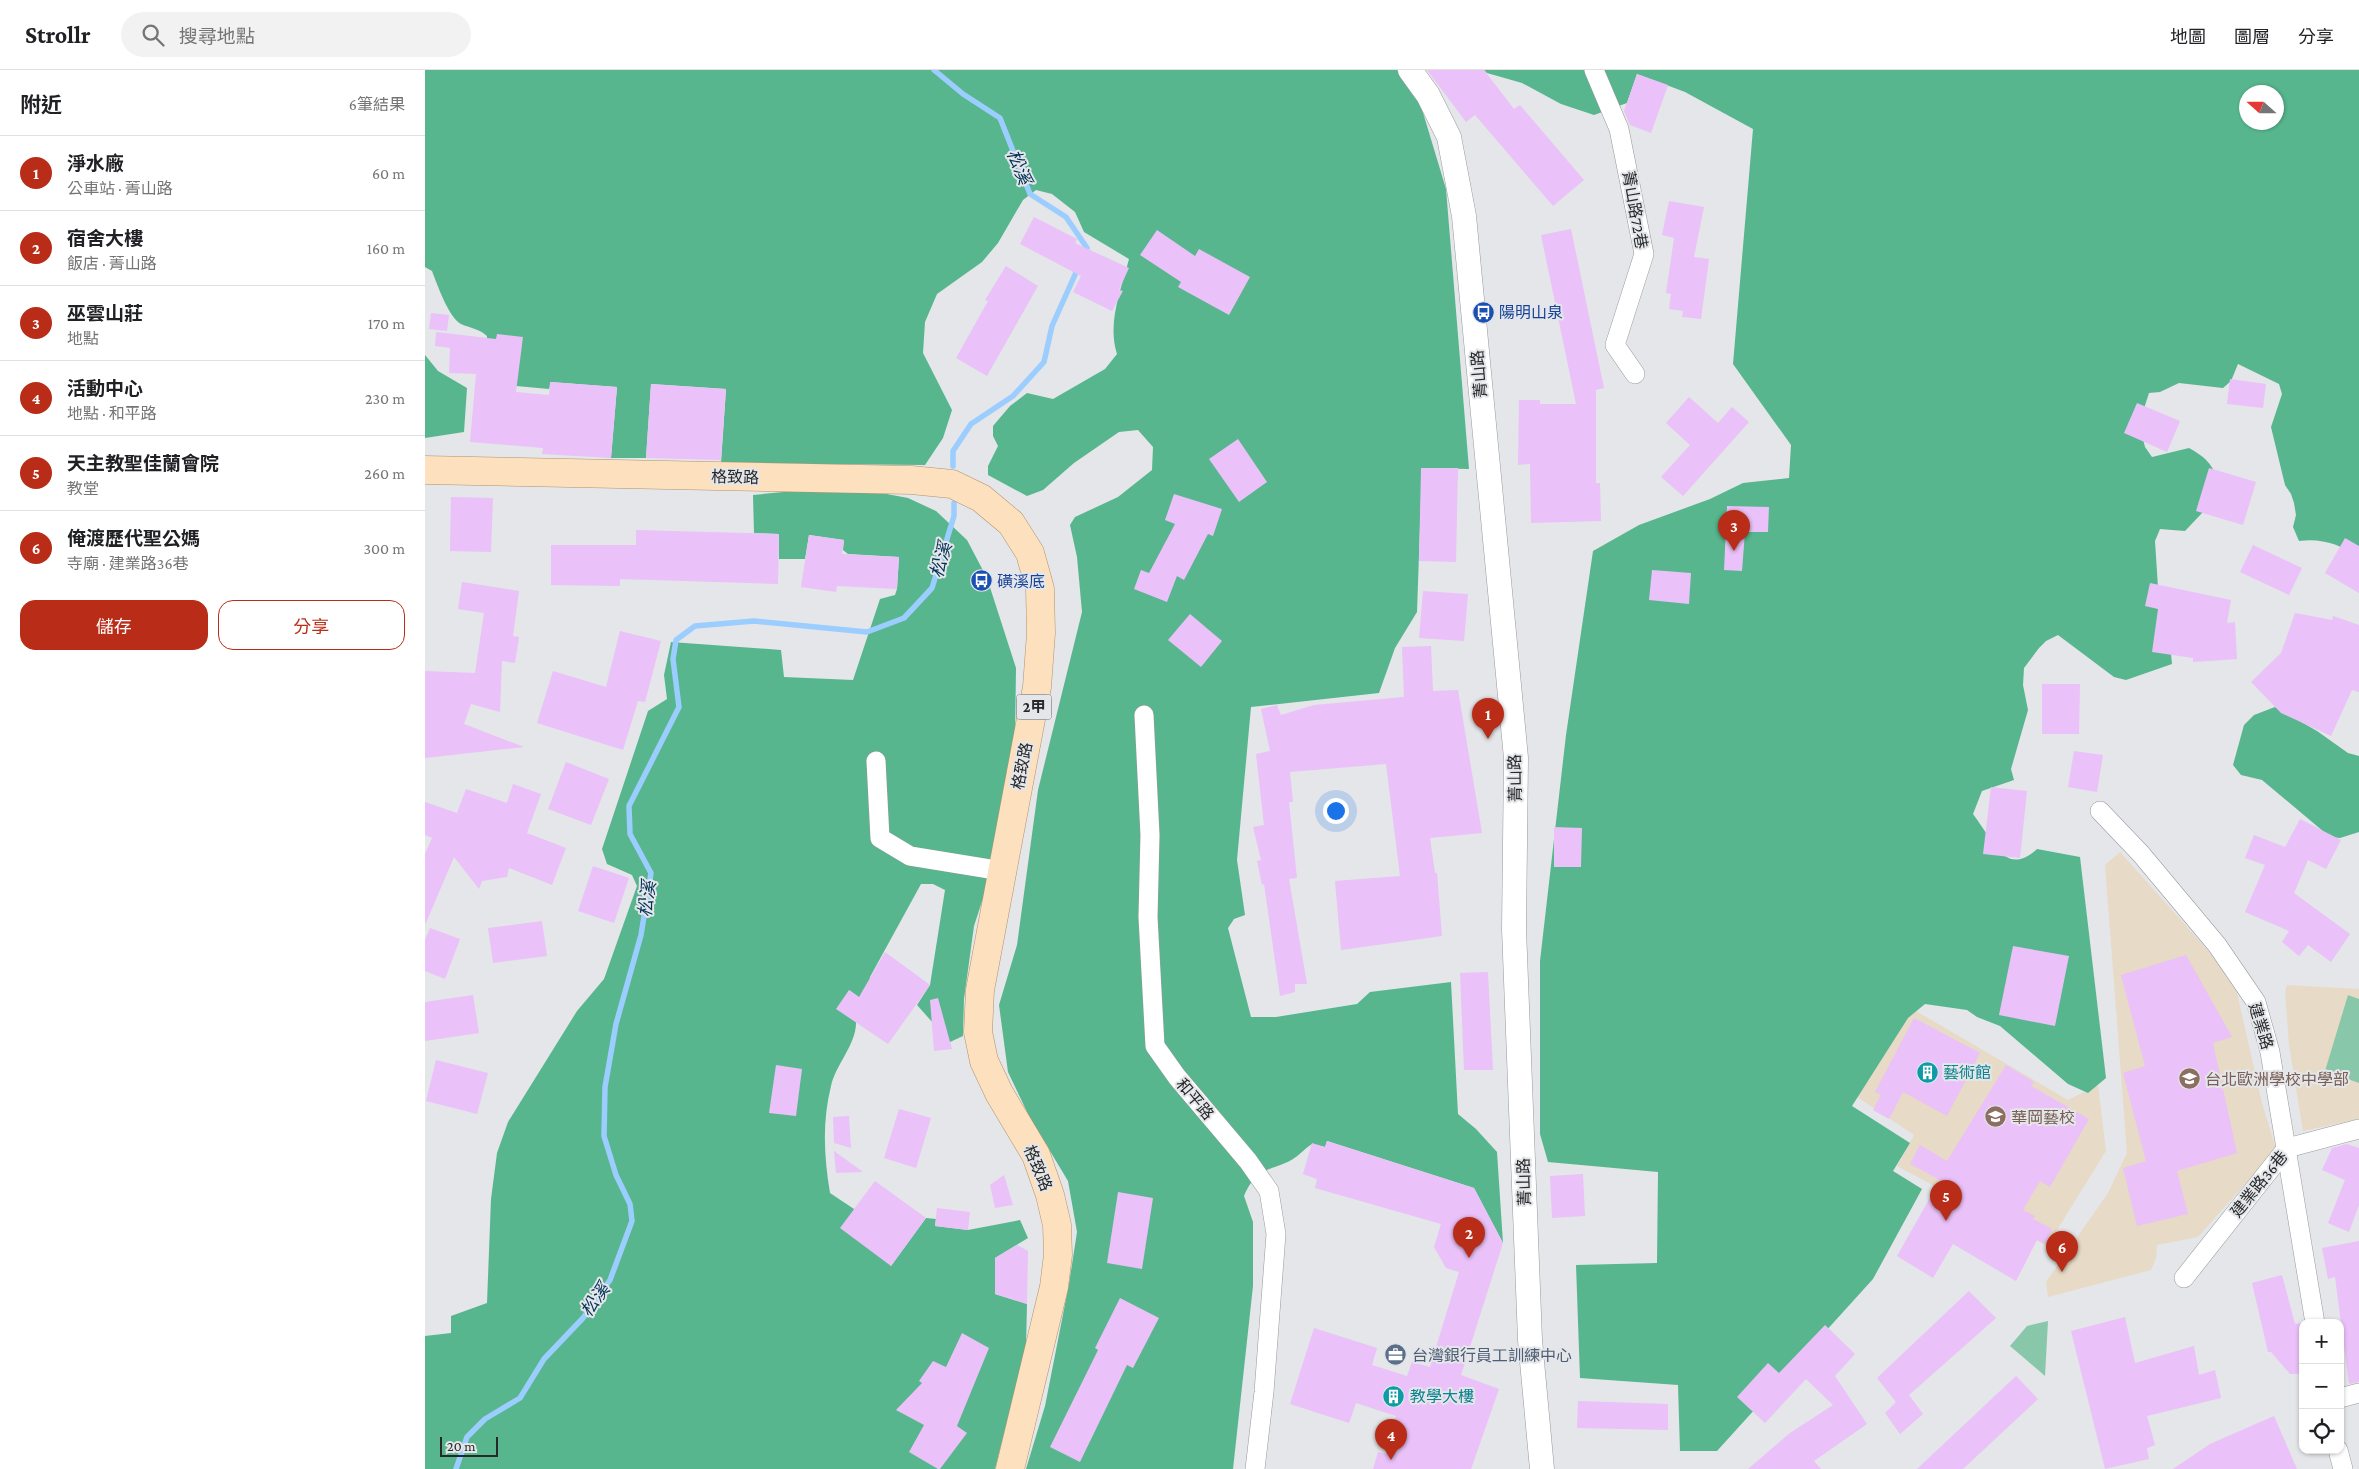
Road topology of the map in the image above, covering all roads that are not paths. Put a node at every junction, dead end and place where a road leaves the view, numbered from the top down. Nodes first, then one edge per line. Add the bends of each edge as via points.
1 (1410, 70) edge
2 (1594, 70) edge
3 (1635, 374) dead end
4 (425, 470) edge
5 (1144, 714) dead end
6 (876, 761) dead end
7 (2100, 812) dead end
8 (1002, 871) junction
9 (2359, 1129) edge
10 (2287, 1148) junction
11 (2184, 1278) dead end
12 (2314, 1319) edge
13 (2359, 1393) edge
14 (2344, 1397) edge
15 (2340, 1454) edge
16 (1010, 1469) edge
17 (1255, 1469) edge
18 (1542, 1469) edge
19 (2343, 1469) edge

1 - 18 street, 菁山路 via 1429,95 1449,138 1464,216 1515,758 1514,929 1530,1340
2 - 3 street, 菁山路72巷 via 1619,129 1644,254 1615,345
4 - 8 main road, 格致路 / 2甲 via 911,480 952,484 981,498 1011,523 1030,553 1040,589 1037,688
5 - 17 street, 和平路 via 1149,835 1148,917 1155,1046 1269,1191 1276,1234
6 - 8 street via 880,838 910,856
7 - 10 street, 建業路 via 2141,854 2217,944 2256,1002 2270,1052
8 - 16 main road, 格致路 / 2甲 via 980,990 978,1032 984,1061 1036,1156 1057,1225 1059,1255
9 - 10 street, 建業路36巷
10 - 11 street, 建業路36巷
10 - 12 street, 建業路
13 - 14 street
15 - 19 street

